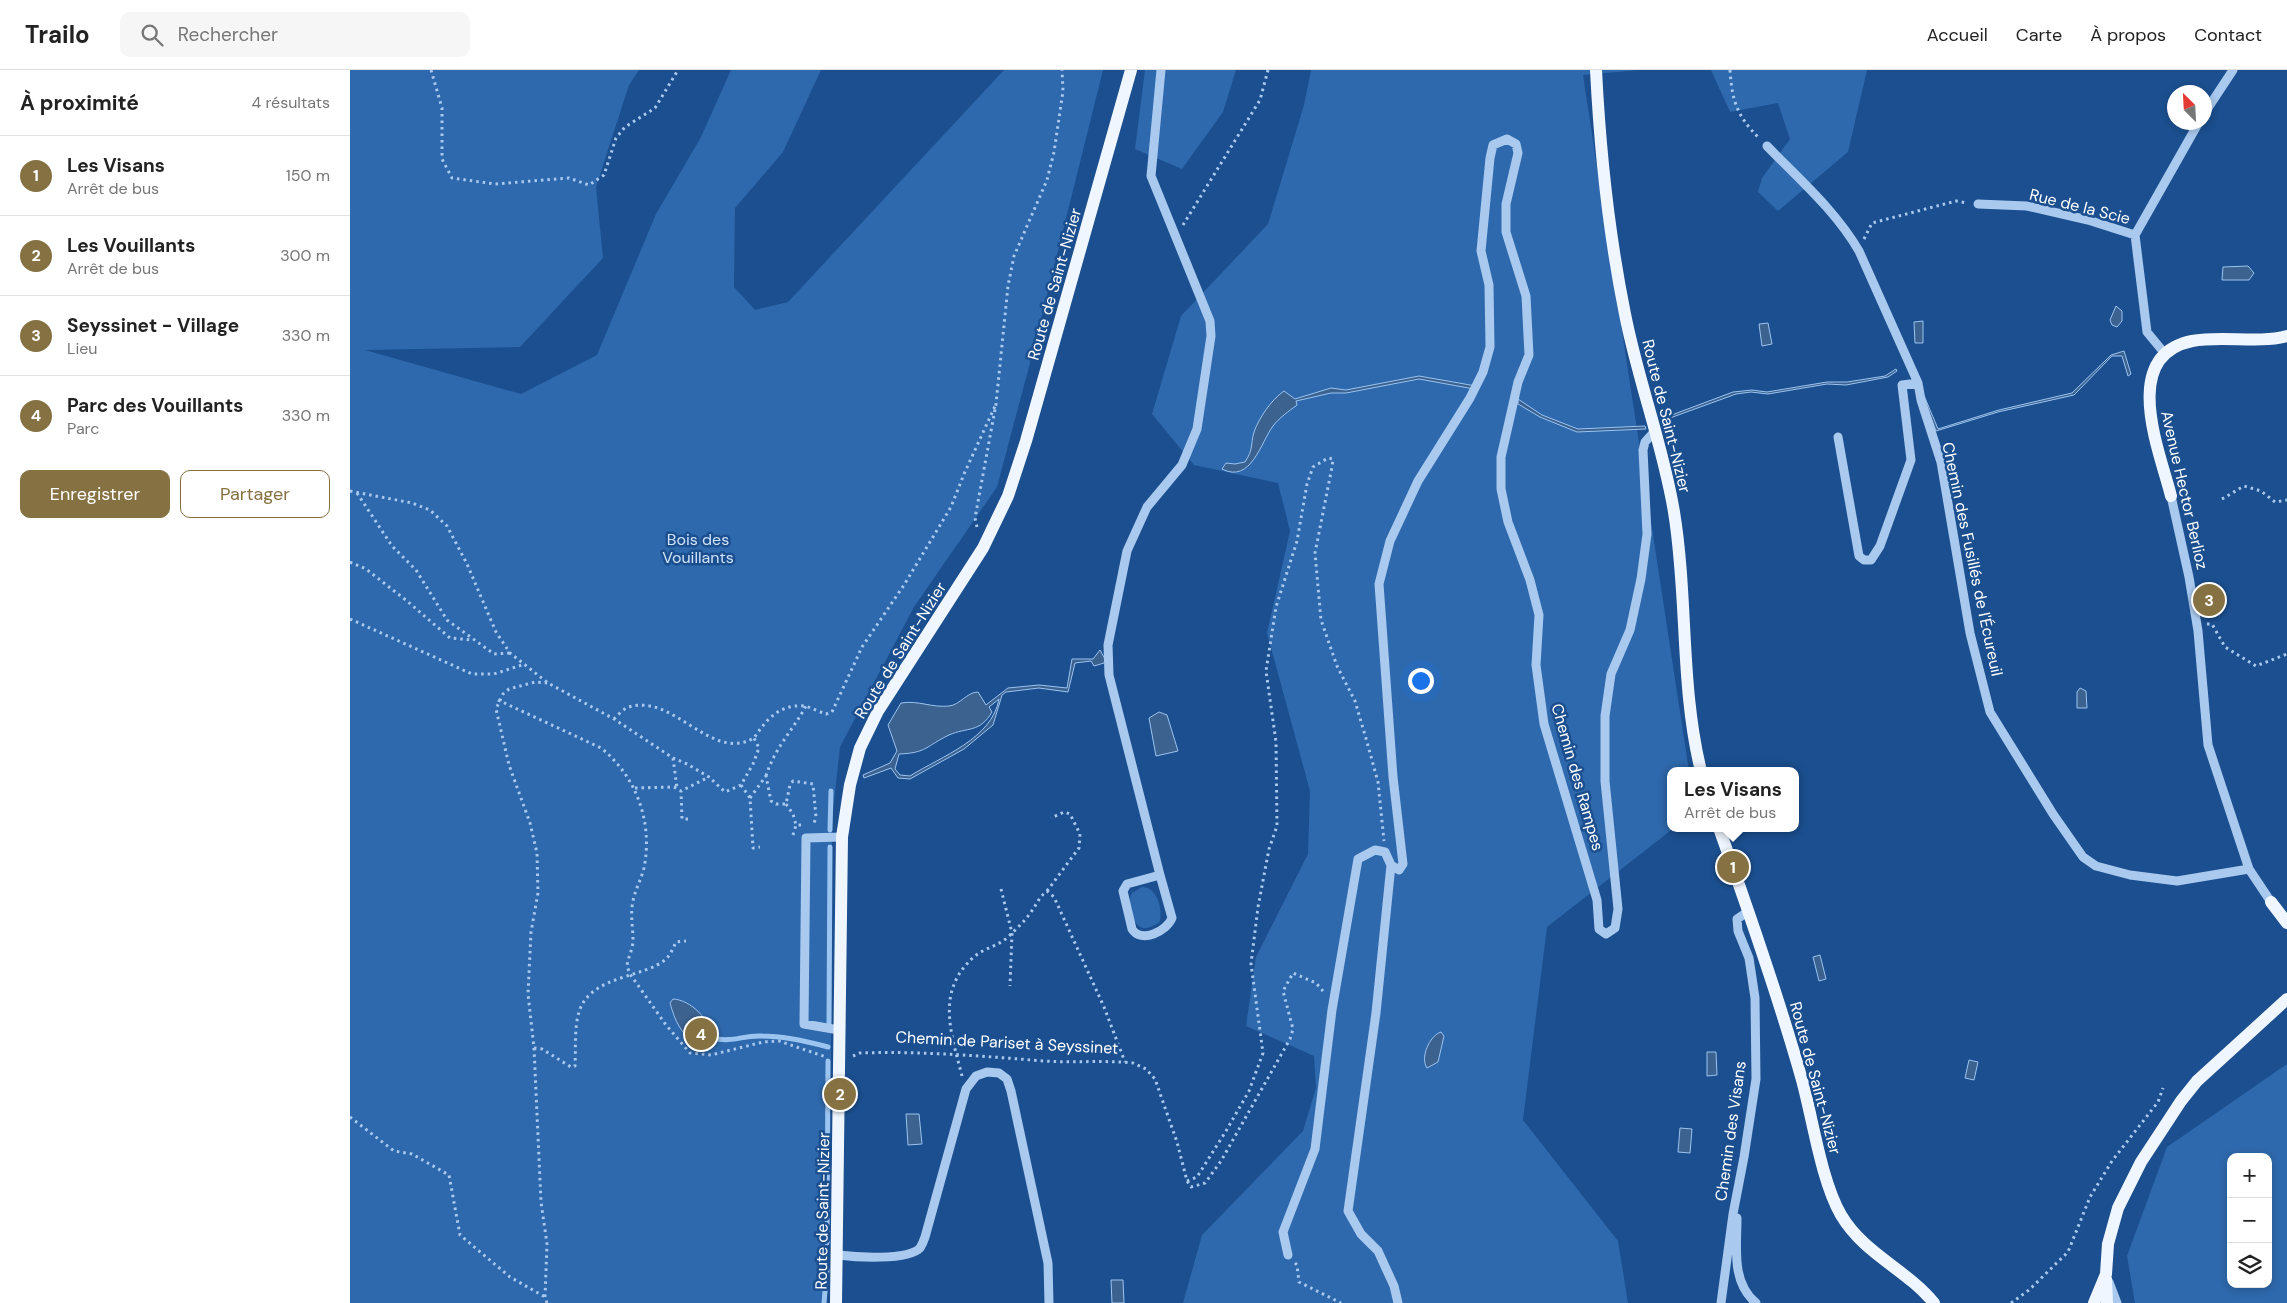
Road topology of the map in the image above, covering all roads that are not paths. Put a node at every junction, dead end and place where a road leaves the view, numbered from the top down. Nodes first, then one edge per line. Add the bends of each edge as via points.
1 (1131, 70) edge
2 (1161, 70) edge
3 (1596, 70) edge
4 (2233, 70) edge
5 (2212, 102) edge
6 (2195, 130) edge
7 (1767, 146) road end
8 (1978, 204) road end
9 (2135, 236) junction
10 (2287, 336) edge
11 (2166, 355) junction
12 (1918, 383) junction
13 (1654, 431) junction
14 (1838, 437) dead end
15 (2171, 496) joint
16 (1700, 767) edge
17 (1720, 832) edge
18 (842, 837) junction
19 (1391, 865) junction
20 (2249, 869) junction
21 (1160, 875) junction
22 (2271, 902) joint
23 (1749, 912) junction
24 (2287, 922) edge
25 (2287, 999) edge
26 (839, 1030) junction
27 (1736, 1196) junction
28 (838, 1255) junction
29 (1288, 1255) road end
30 (2106, 1274) junction
31 (836, 1303) edge
32 (1049, 1303) edge
33 (1398, 1303) edge
34 (1721, 1303) edge
35 (1756, 1303) edge
36 (1934, 1303) edge
37 (2094, 1303) edge
38 (2107, 1303) edge
39 (2117, 1303) edge

1 - 18 main road, Route de Saint-Nizier via 1008,496 983,548 878,711 854,767
2 - 21 street via 1151,176 1210,321 1211,336 1197,429 1182,465 1147,507 1127,552 1108,645 1109,675
3 - 13 main road, Route de Saint-Nizier via 1617,267
4 - 5 street
6 - 9 street
7 - 12 street, Chemin des Fusillés de l'Écureuil via 1833,213 1859,251
8 - 9 street, Rue de la Scie via 2027,206 2088,220
9 - 11 street via 2147,332
10 - 11 main road, Avenue Hector Berlioz via 2261,340 2191,341
11 - 15 main road, Avenue Hector Berlioz via 2150,381 2148,396
12 - 14 street via 1902,385 1911,460 1880,546 1871,560 1859,556
12 - 20 street, Chemin des Fusillés de l'Écureuil via 1941,462 1970,633 1990,712 2063,828 2083,857 2096,866 2130,875 2177,881
13 - 16 main road, Route de Saint-Nizier via 1674,512 1693,732
13 - 19 street, Chemin des Rampes via 1643,450 1647,534 1641,580 1630,630 1610,674 1605,716 1605,781 1618,909 1615,928 1606,934 1599,929 1597,900 1544,724 1536,665 1539,615 1530,580 1508,522 1501,489 1501,457 1508,422 1529,355 1526,296 1506,232 1506,204 1518,153 1516,144 1507,139 1500,140 1493,145 1490,158 1481,251 1489,285 1490,346 1483,372 1418,482 1390,541 1379,584 1393,777 1403,864 1399,870
15 - 20 street, Avenue Hector Berlioz via 2197,626 2208,745
17 - 23 main road, Route de Saint-Nizier
18 - 26 main road, Route de Saint-Nizier
18 - 26 street via 806,838 804,1024
19 - 29 street via 1385,852 1375,850 1358,859 1332,1010 1315,1149 1283,1232
19 - 33 street via 1376,1012 1348,1211 1361,1234 1378,1251
20 - 22 street, Avenue Hector Berlioz
21 - 21 street via 1127,884 1123,891 1132,929 1141,936 1163,930 1172,918
22 - 24 main road, Avenue Hector Berlioz
23 - 27 street, Chemin des Visans via 1737,919 1738,931 1749,958 1755,998 1756,1079
23 - 36 main road, Route de Saint-Nizier via 1786,1023 1825,1173 1840,1214 1860,1240
25 - 30 main road via 2207,1070 2181,1101 2140,1162 2118,1208 2108,1244
26 - 28 main road, Route de Saint-Nizier
27 - 34 street, Chemin des Visans
27 - 35 street via 1738,1274 1743,1288
28 - 31 main road, Route de Saint-Nizier
28 - 32 street via 870,1258 908,1253 920,1248 966,1089 976,1076 987,1072 999,1073 1007,1079 1048,1262
30 - 37 main road
30 - 38 main road
30 - 39 street

